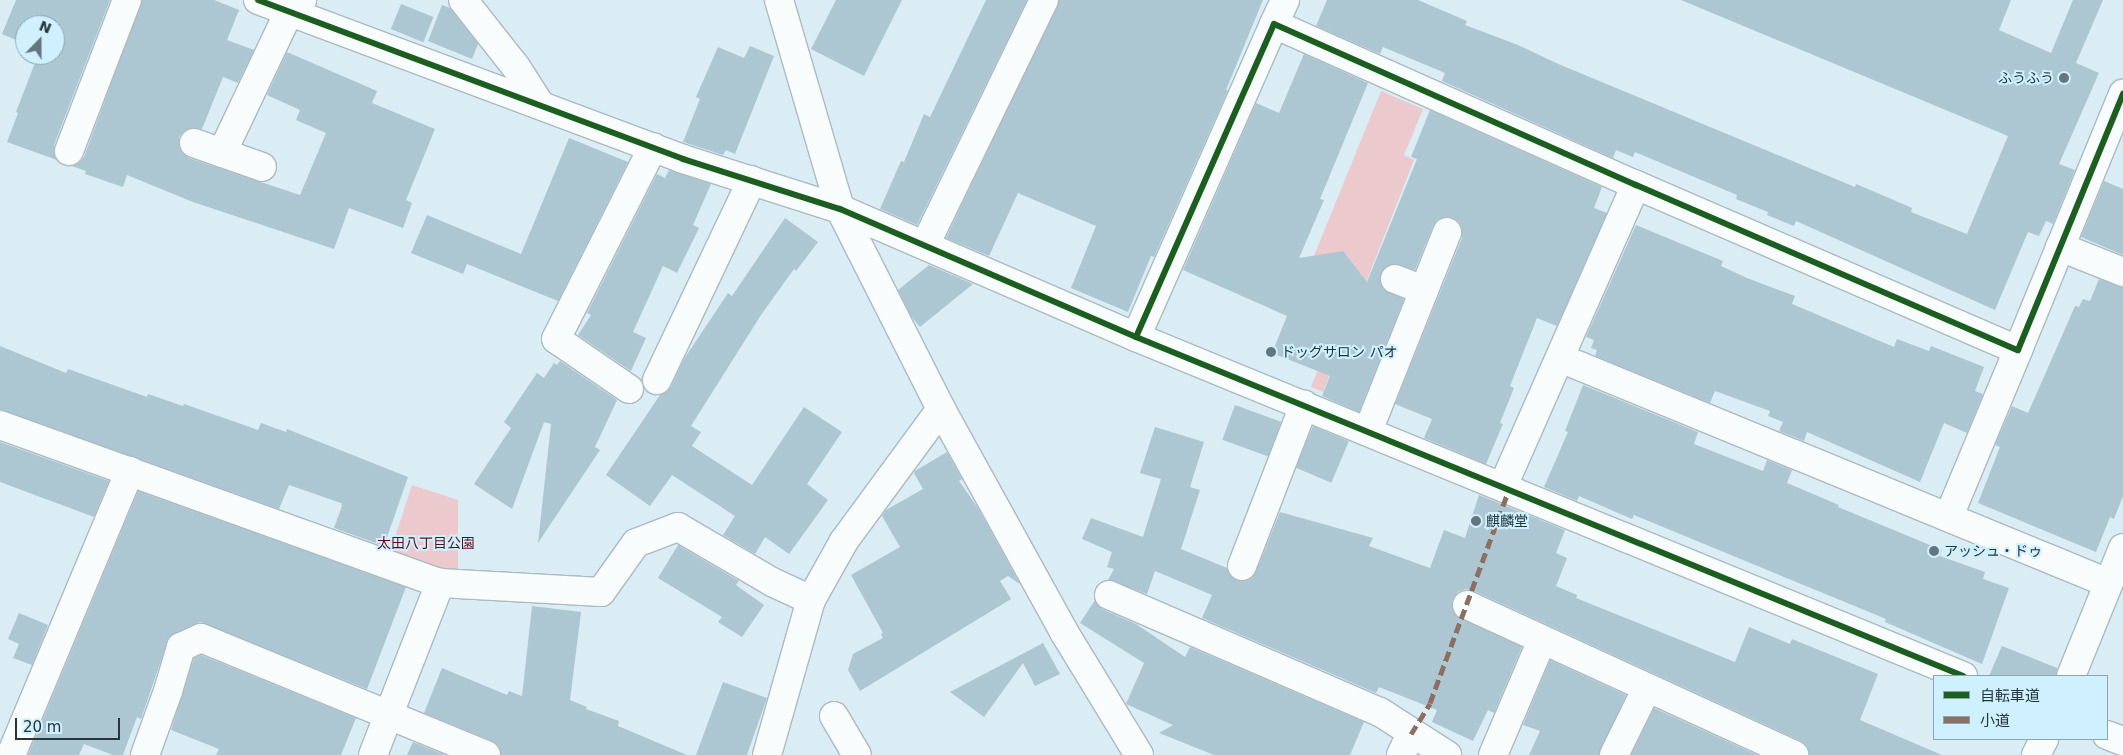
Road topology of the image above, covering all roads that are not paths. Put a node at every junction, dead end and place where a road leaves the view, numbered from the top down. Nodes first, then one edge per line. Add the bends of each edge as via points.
1 (127, 0) edge
2 (258, 0) edge
3 (463, 0) edge
4 (779, 0) edge
5 (1044, 0) edge
6 (1285, 0) edge
7 (295, 6) edge
8 (1274, 24) junction
9 (2123, 94) edge
10 (539, 103) junction
11 (194, 143) dead end
12 (653, 148) junction
13 (69, 152) dead end
14 (222, 153) junction
15 (262, 167) dead end
16 (752, 180) junction
17 (1636, 185) junction
18 (840, 208) junction
19 (1447, 232) dead end
20 (925, 245) junction
21 (2060, 247) junction
22 (2123, 272) edge
23 (1395, 279) dead end
24 (1424, 290) junction
25 (1136, 337) junction
26 (2018, 350) junction
27 (1560, 358) junction
28 (657, 380) dead end
29 (629, 389) dead end
30 (1304, 405) junction
31 (942, 409) junction
32 (0, 425) edge
33 (1368, 431) junction
34 (130, 471) junction
35 (1503, 486) junction
36 (1949, 516) junction
37 (2123, 548) edge
38 (1242, 566) dead end
39 (440, 583) junction
40 (2108, 583) junction
41 (1109, 595) dead end
42 (811, 600) junction
43 (1467, 605) dead end
44 (1542, 640) junction
45 (1961, 675) edge
46 (2071, 675) edge
47 (1647, 688) junction
48 (388, 716) junction
49 (834, 716) dead end
50 (2108, 735) edge
51 (2044, 740) edge
52 (2123, 741) edge
53 (1406, 744) edge
54 (147, 754) edge
55 (11, 755) edge
56 (373, 755) edge
57 (486, 755) edge
58 (767, 755) edge
59 (857, 755) edge
60 (1139, 755) edge
61 (1447, 755) edge
62 (1493, 755) edge
63 (1614, 755) edge
64 (1794, 755) edge
65 (2036, 755) edge

1 - 13 street
2 - 7 street
3 - 10 street via 516,67
4 - 18 street
5 - 20 street
6 - 8 street
7 - 10 street
7 - 14 street
8 - 17 street
8 - 25 street
9 - 21 street
10 - 12 street
11 - 14 street
12 - 16 street
12 - 29 street via 556,339
14 - 15 street
16 - 18 street
16 - 28 street
17 - 26 street
17 - 27 street
18 - 20 street
18 - 31 street
19 - 24 street
20 - 25 street
21 - 22 street
21 - 26 street
23 - 24 street
24 - 33 street
25 - 30 street
26 - 36 street
27 - 35 street
27 - 36 street
30 - 33 street
30 - 38 street
31 - 42 street via 844,541
31 - 60 street via 1064,632
32 - 34 street
33 - 35 street
34 - 39 street
34 - 55 street
35 - 45 street
36 - 40 street
37 - 40 street
39 - 42 street via 601,592 636,543 678,527 772,582
39 - 48 street
40 - 46 street
41 - 53 street via 1380,712
42 - 58 street
43 - 44 street
44 - 47 street
44 - 62 street
47 - 63 street
47 - 64 street
48 - 54 street via 201,638 181,647
48 - 56 street
48 - 57 street
49 - 59 street
50 - 52 street
51 - 65 street
53 - 61 street

